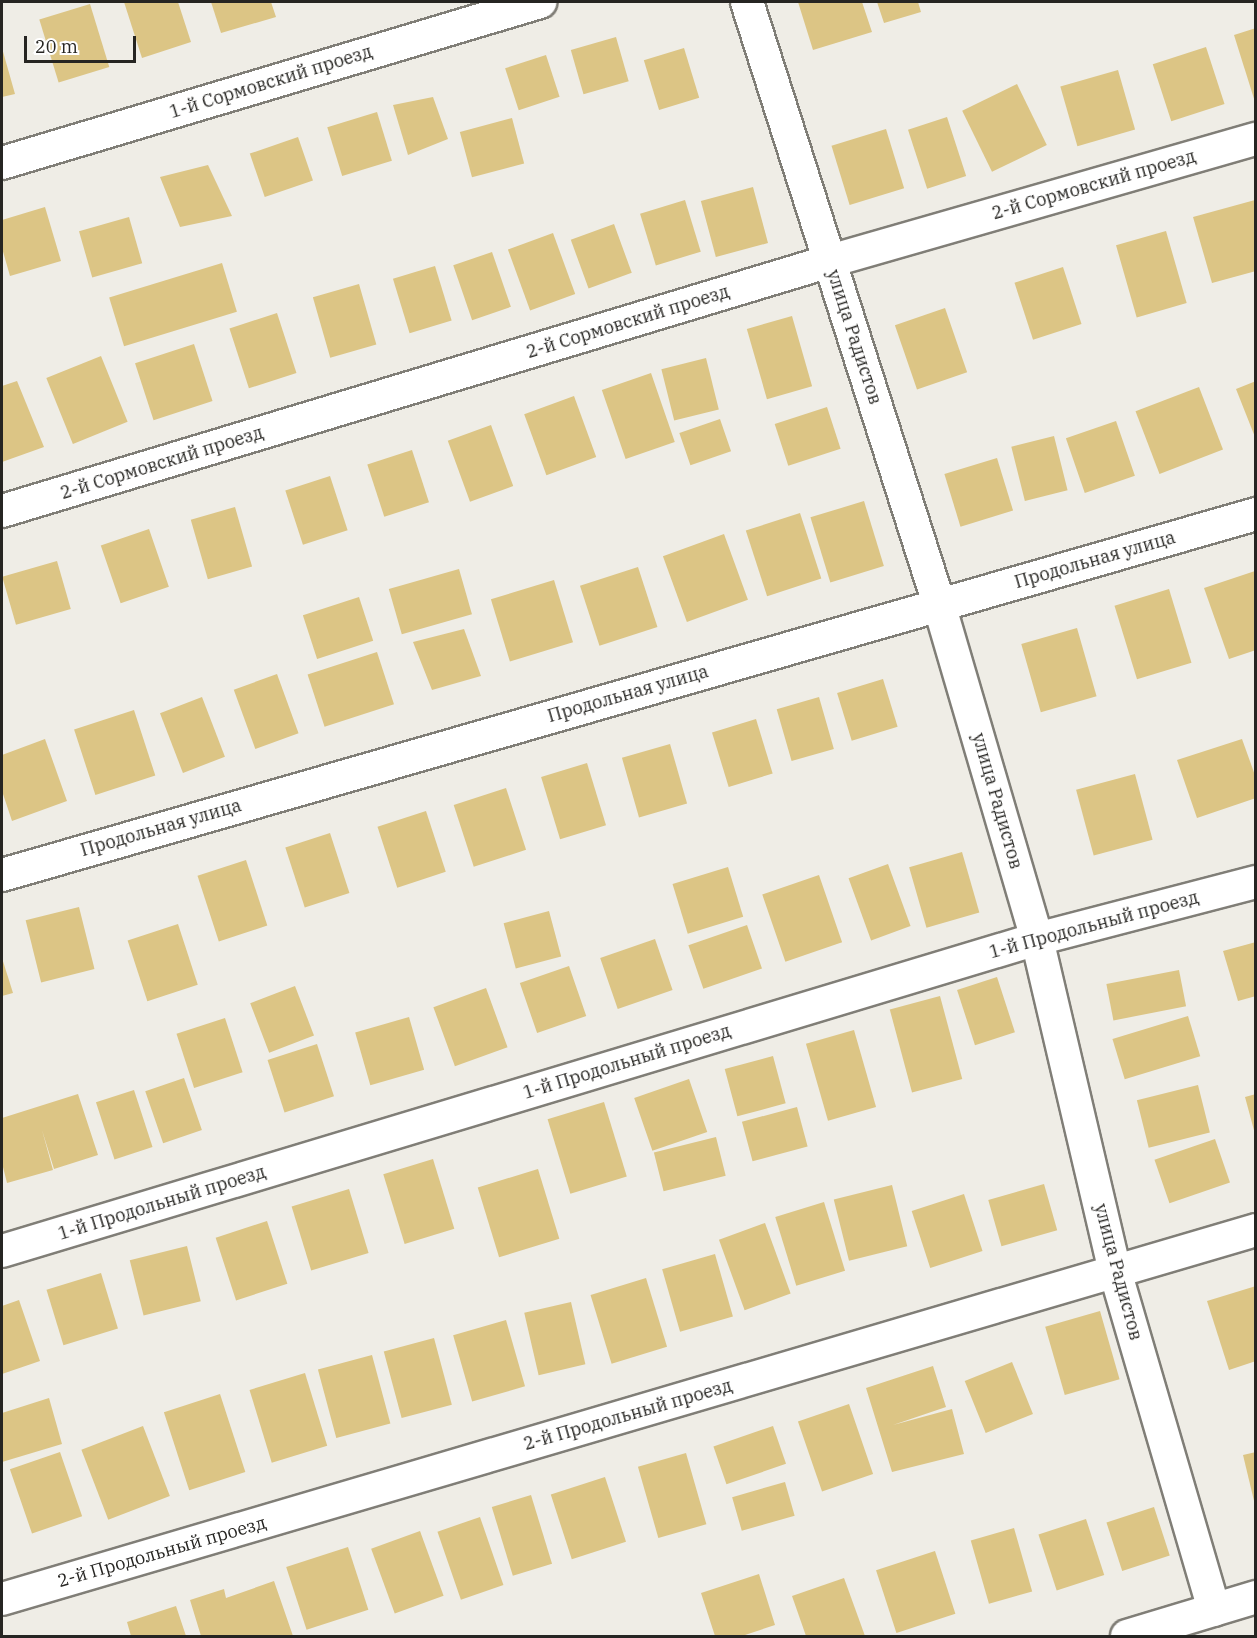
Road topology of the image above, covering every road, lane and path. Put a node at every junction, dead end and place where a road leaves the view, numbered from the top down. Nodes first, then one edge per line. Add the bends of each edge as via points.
1 (540, 2) edge
2 (747, 2) edge
3 (1256, 139) edge
4 (2, 163) edge
5 (830, 261) junction
6 (2, 511) edge
7 (1256, 514) edge
8 (939, 604) junction
9 (2, 875) edge
10 (1256, 882) edge
11 (1037, 939) junction
12 (1256, 1230) edge
13 (2, 1251) edge
14 (1115, 1271) junction
15 (1256, 1597) edge
16 (2, 1599) edge
17 (1214, 1610) junction
18 (1127, 1636) edge

1 - 4 street, 1-й Сормовский проезд
2 - 5 street, улица Радистов
3 - 5 street, 2-й Сормовский проезд
5 - 6 street, 2-й Сормовский проезд
5 - 8 street, улица Радистов
7 - 8 street, Продольная улица
8 - 9 street, Продольная улица
8 - 11 street, улица Радистов
10 - 11 street, 1-й Продольный проезд
11 - 13 street, 1-й Продольный проезд
11 - 14 street, улица Радистов
12 - 14 street, 2-й Продольный проезд
14 - 16 street, 2-й Продольный проезд
14 - 17 street, улица Радистов
15 - 17 street
17 - 18 street

